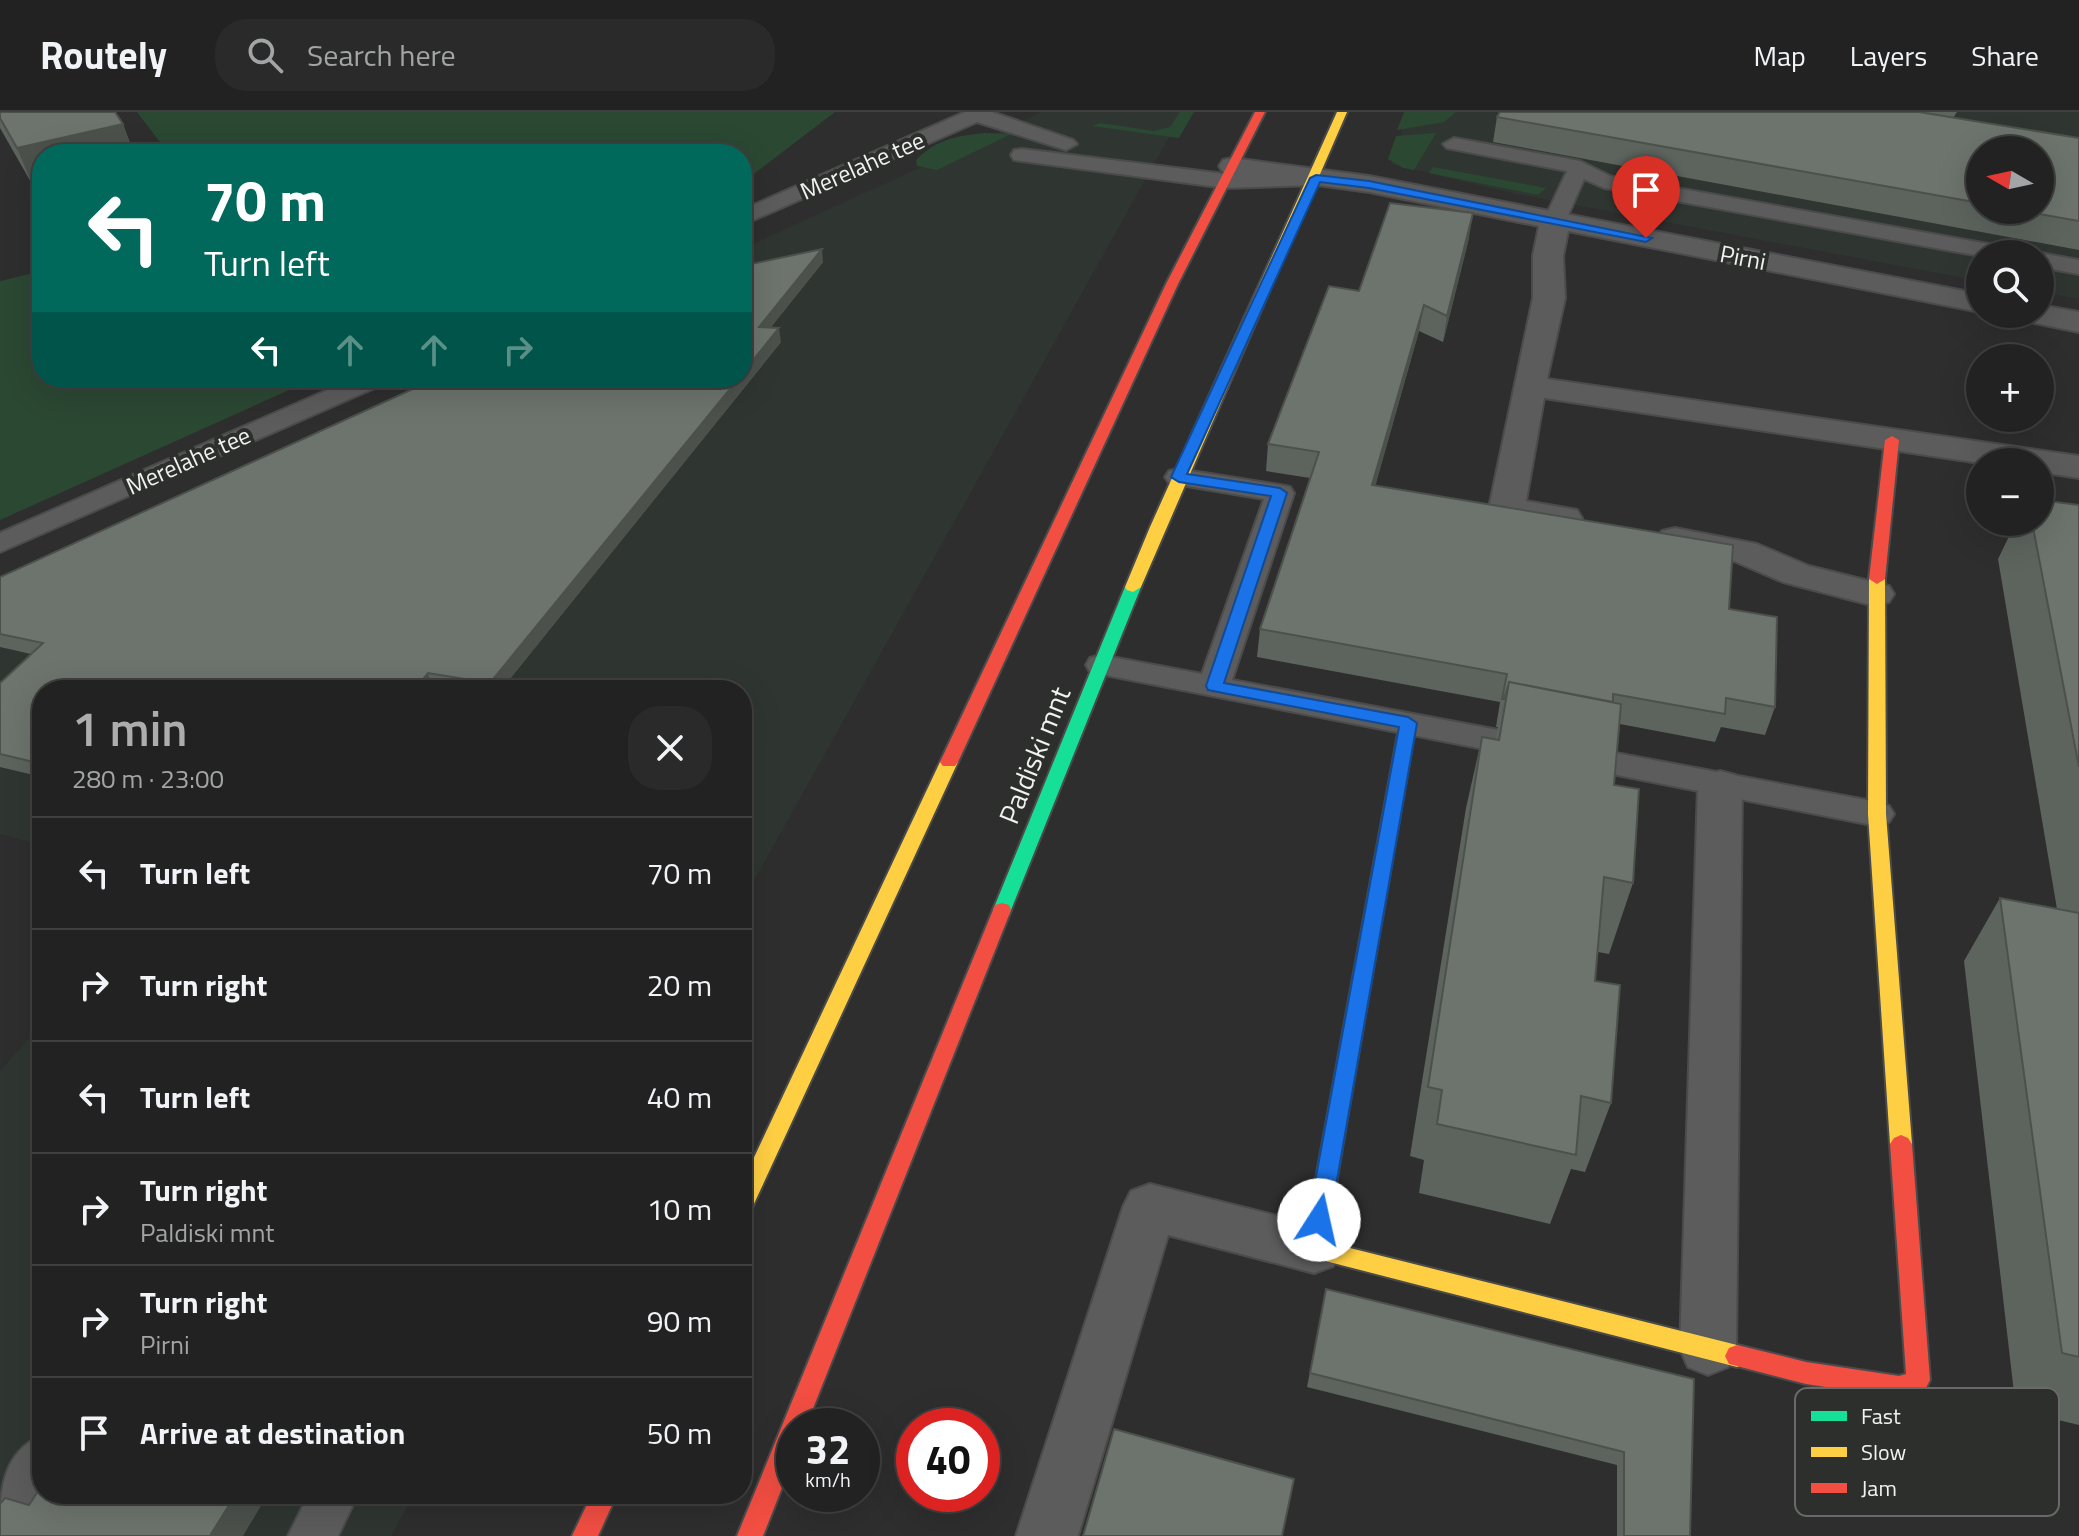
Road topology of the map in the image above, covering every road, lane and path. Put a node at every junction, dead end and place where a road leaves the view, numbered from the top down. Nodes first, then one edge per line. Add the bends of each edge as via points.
1 (1260, 112) edge
2 (1342, 112) edge
3 (979, 113) edge
4 (1454, 144) dead end
5 (1022, 155) dead end
6 (1580, 167) junction
7 (1229, 173) junction
8 (1316, 178) junction
9 (752, 214) edge
10 (1555, 220) junction
11 (1966, 247) edge
12 (2054, 263) edge
13 (2079, 267) edge
14 (1966, 300) edge
15 (2054, 317) edge
16 (2079, 322) edge
17 (1529, 386) junction
18 (354, 388) edge
19 (1892, 440) junction
20 (2079, 467) edge
21 (1179, 477) junction
22 (1599, 525) edge
23 (1644, 533) edge
24 (0, 543) edge
25 (1875, 594) junction
26 (1101, 665) junction
27 (1214, 686) junction
28 (1408, 723) junction
29 (1720, 786) junction
30 (1877, 814) junction
31 (752, 1185) edge
32 (1314, 1249) junction
33 (1708, 1349) junction
34 (801, 1408) edge
35 (32, 1469) edge
36 (776, 1471) edge
37 (5, 1502) edge
38 (330, 1504) edge
39 (600, 1504) edge
40 (312, 1536) edge
41 (585, 1536) edge
42 (750, 1536) edge
43 (1047, 1536) edge

1 - 7 main road
2 - 8 main road, Paldiski mnt
3 - 7 lane via 1052,142
3 - 9 lane, Merelahe tee
4 - 6 lane
5 - 7 lane
6 - 10 lane
6 - 11 lane via 1604,181
7 - 8 street, Pirni
7 - 31 main road via 1172,284
8 - 10 street, Pirni
8 - 21 main road, Paldiski mnt
10 - 14 street, Pirni
10 - 17 street via 1548,256 1549,298
12 - 13 lane
15 - 16 street
17 - 19 street
17 - 22 street via 1507,508
18 - 24 lane, Merelahe tee
19 - 20 street
19 - 25 main road
21 - 26 main road, Paldiski mnt
21 - 27 lane via 1280,493
23 - 25 street via 1744,552 1796,574
25 - 30 main road
26 - 27 lane
26 - 34 main road, Paldiski mnt
27 - 28 lane
28 - 29 lane
28 - 32 main road
29 - 30 lane
29 - 33 street
30 - 33 main road via 1918,1380 1899,1387 1806,1373
32 - 33 main road
32 - 43 street via 1150,1207
35 - 37 lane
36 - 42 main road, Paldiski mnt
38 - 40 lane
39 - 41 main road

